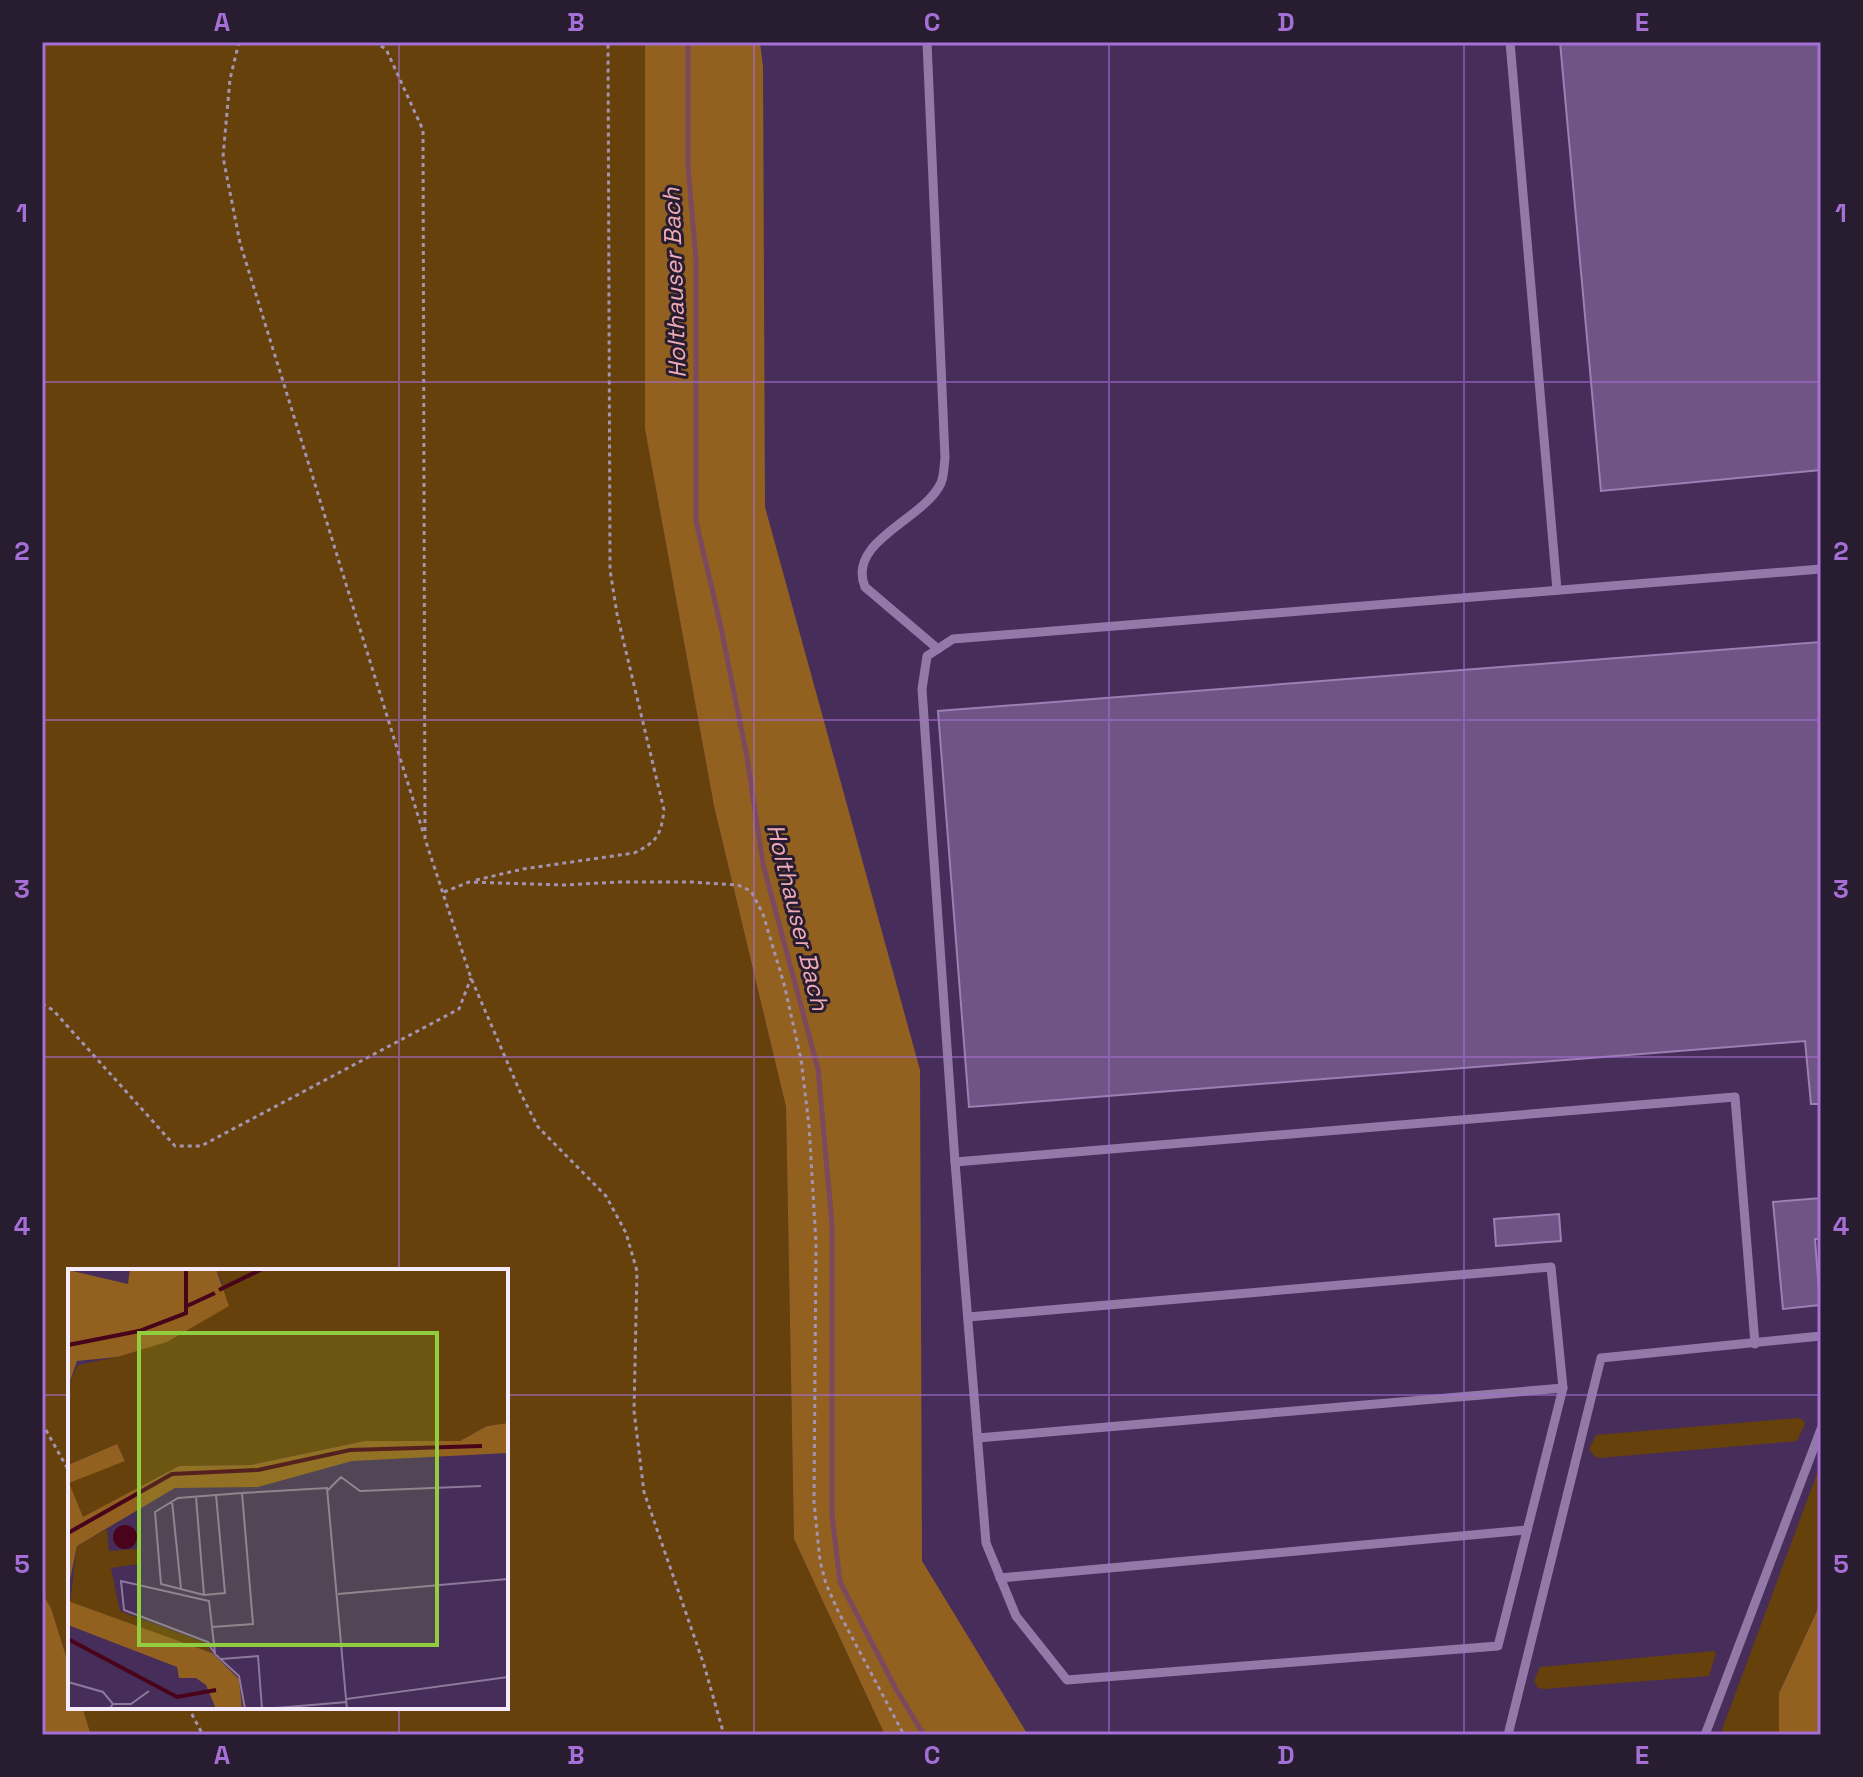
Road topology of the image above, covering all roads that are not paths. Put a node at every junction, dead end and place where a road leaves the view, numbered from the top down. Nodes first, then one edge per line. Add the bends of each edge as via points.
1 (927, 42) edge
2 (1510, 42) edge
3 (1821, 569) edge
4 (1557, 590) junction
5 (938, 649) junction
6 (955, 1162) junction
7 (968, 1317) junction
8 (1821, 1336) edge
9 (1755, 1344) junction
10 (1563, 1388) junction
11 (1821, 1429) edge
12 (978, 1438) junction
13 (1527, 1530) junction
14 (1000, 1578) junction
15 (1508, 1735) edge
16 (1705, 1735) edge

1 - 5 lane via 945,458 942,481 929,501 871,549 860,574 865,587
2 - 4 lane
3 - 4 lane
4 - 5 lane via 953,639
5 - 6 lane via 927,656 922,689
6 - 7 lane
6 - 9 lane via 1735,1097
7 - 10 lane via 1551,1267
7 - 12 lane
8 - 9 lane
9 - 15 lane via 1601,1358
10 - 12 lane
10 - 13 lane
11 - 16 lane
12 - 14 lane via 986,1543
13 - 14 lane
13 - 14 lane via 1498,1646 1067,1680 1016,1616

